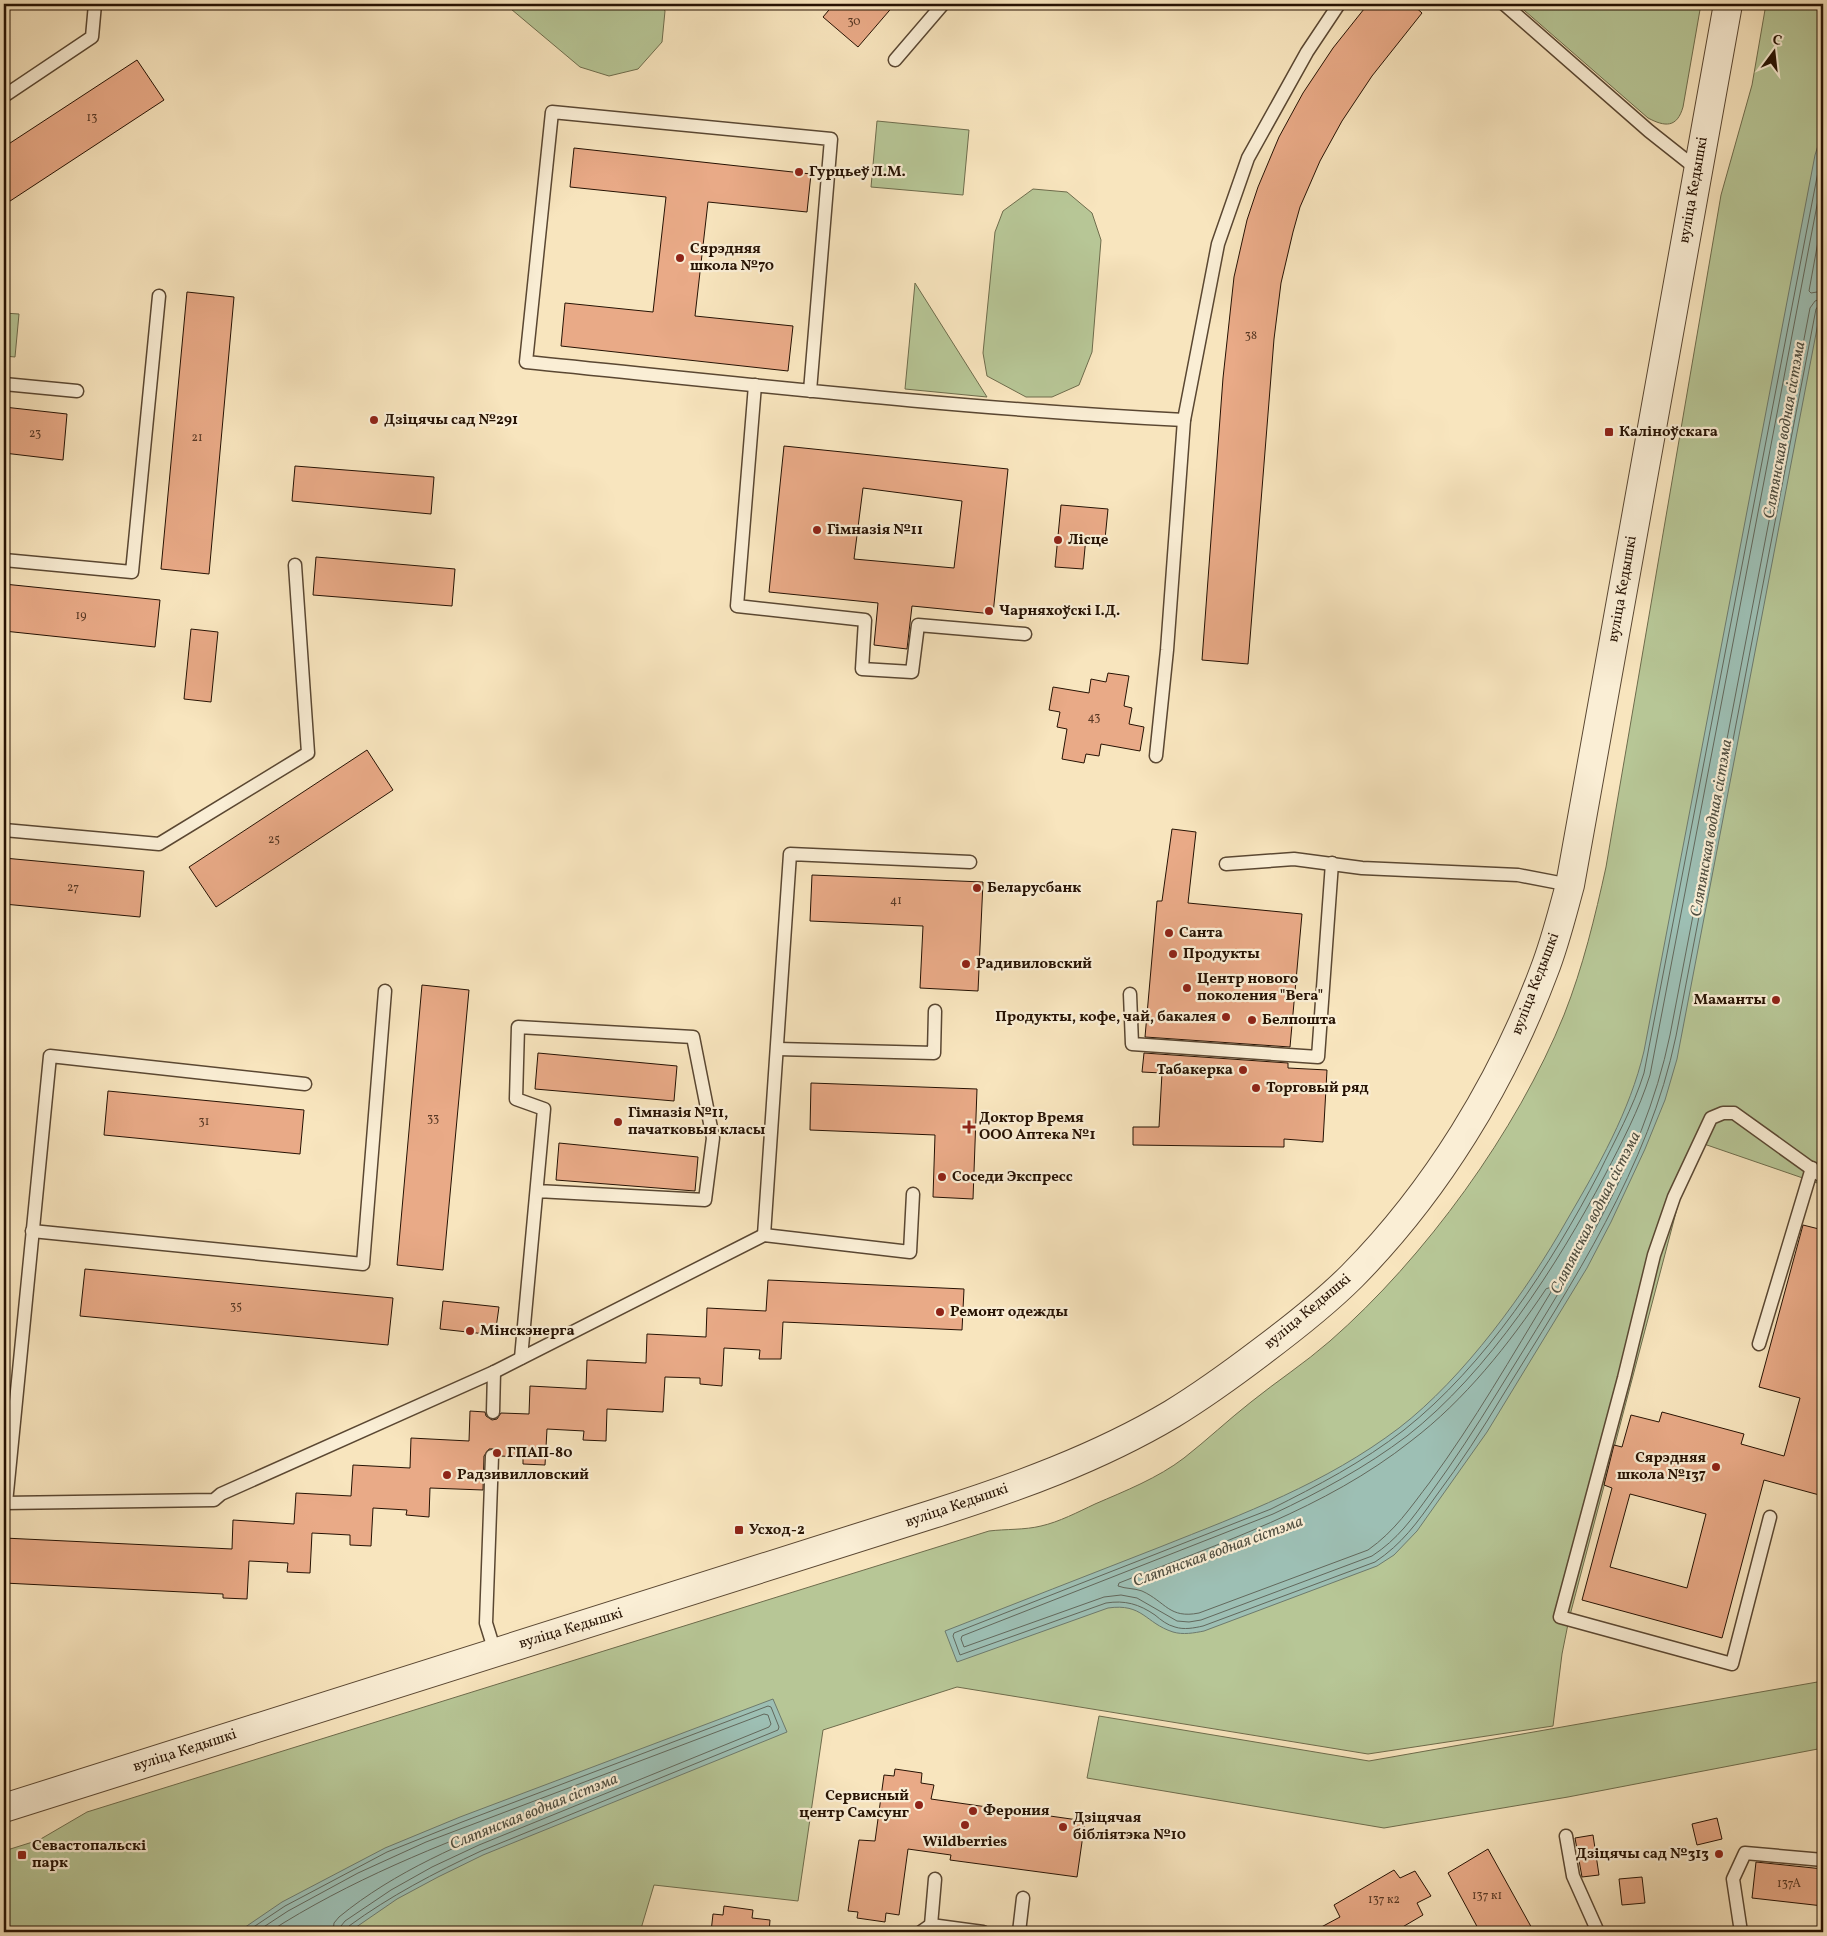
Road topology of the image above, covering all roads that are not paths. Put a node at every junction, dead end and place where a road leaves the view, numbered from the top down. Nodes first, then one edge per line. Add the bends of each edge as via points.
1 (95, 4) edge
2 (943, 4) edge
3 (1339, 4) edge
4 (1504, 4) edge
5 (1728, 4) edge
6 (895, 60) dead end
7 (4, 96) edge
8 (1697, 170) junction
9 (159, 296) dead end
10 (4, 384) edge
11 (756, 385) junction
12 (77, 391) dead end
13 (810, 391) junction
14 (1184, 420) junction
15 (4, 560) edge
16 (295, 565) dead end
17 (1025, 634) dead end
18 (1156, 756) dead end
19 (4, 830) edge
20 (970, 862) dead end
21 (1332, 863) junction
22 (1226, 864) dead end
23 (1570, 885) junction
24 (385, 991) dead end
25 (1130, 994) dead end
26 (935, 1011) dead end
27 (778, 1049) junction
28 (305, 1084) dead end
29 (1812, 1168) junction
30 (1823, 1177) edge
31 (537, 1191) junction
32 (913, 1194) dead end
33 (32, 1231) junction
34 (764, 1235) junction
35 (1759, 1344) dead end
36 (521, 1358) junction
37 (494, 1372) junction
38 (493, 1412) dead end
39 (492, 1456) dead end
40 (5, 1503) edge
41 (1770, 1517) dead end
42 (496, 1652) junction
43 (4, 1808) edge
44 (1566, 1836) dead end
45 (1823, 1860) edge
46 (935, 1879) dead end
47 (1023, 1898) dead end
48 (926, 1929) edge
49 (983, 1932) edge
50 (1019, 1932) edge
51 (1598, 1932) edge
52 (1741, 1932) edge

1 - 7 lane via 92,38
2 - 6 lane
3 - 14 lane via 1307,52 1248,158 1218,244
4 - 8 lane
5 - 8 street, вуліца Кедышкі
8 - 23 street, вуліца Кедышкі
9 - 15 lane via 132,572
10 - 12 lane
11 - 13 lane
11 - 13 lane via 526,362 552,112 831,139
11 - 17 lane via 737,606 864,620 862,670 912,672 918,625
13 - 14 lane via 1044,412
14 - 18 lane
16 - 19 lane via 308,753 159,844
20 - 27 lane via 790,854
21 - 22 lane via 1294,859
21 - 23 lane via 1362,868 1518,875
21 - 25 lane via 1318,1057 1132,1044
23 - 42 street, вуліца Кедышкі via 1545,969 1520,1030 1494,1082 1439,1169 1407,1213 1351,1277 1235,1372 1141,1431 1030,1480 971,1502
24 - 33 lane via 363,1264
26 - 27 lane via 934,1053
27 - 34 lane
28 - 33 lane via 50,1056
29 - 30 lane
29 - 35 lane
29 - 41 lane via 1734,1113 1711,1118 1674,1197 1654,1255 1560,1617 1732,1664
31 - 31 lane via 705,1200 713,1138 692,1037 518,1027 516,1099 544,1109
31 - 36 lane
32 - 34 lane via 910,1252
33 - 40 lane
34 - 36 lane
36 - 37 lane
37 - 38 lane
37 - 40 lane via 221,1494 214,1500
39 - 42 lane via 486,1623
42 - 43 street, вуліца Кедышкі
44 - 51 lane via 1573,1876
45 - 52 lane via 1744,1853 1733,1879
46 - 48 lane
47 - 50 lane
48 - 49 lane

